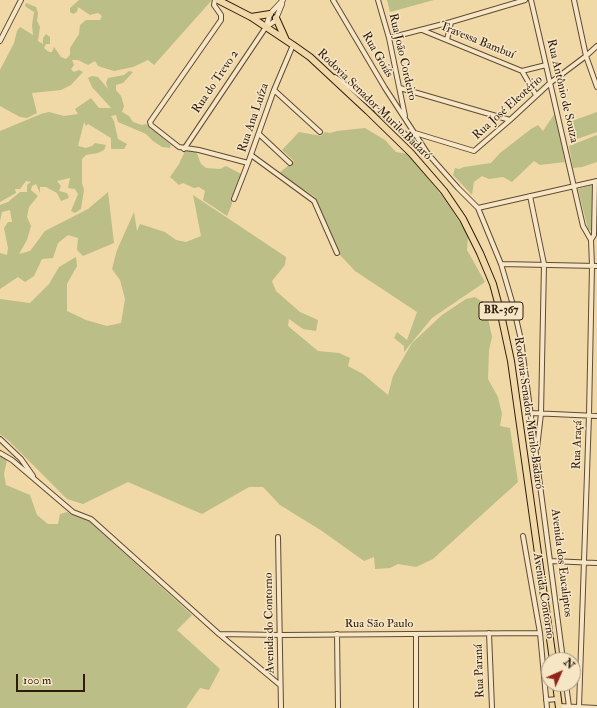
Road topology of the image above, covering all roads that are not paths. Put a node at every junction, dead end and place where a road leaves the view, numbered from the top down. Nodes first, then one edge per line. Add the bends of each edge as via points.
1 (21, 0) edge
2 (216, 0) edge
3 (333, 0) edge
4 (378, 0) edge
5 (525, 0) edge
6 (531, 0) edge
7 (574, 0) edge
8 (283, 1) edge
9 (270, 14) junction
10 (251, 17) junction
11 (276, 18) junction
12 (451, 22) junction
13 (266, 27) junction
14 (421, 30) junction
15 (2, 33) edge
16 (389, 38) junction
17 (285, 39) junction
18 (447, 40) junction
19 (0, 41) edge
20 (293, 45) junction
21 (597, 46) edge
22 (586, 56) junction
23 (546, 65) junction
24 (522, 70) junction
25 (327, 73) junction
26 (550, 83) junction
27 (597, 87) edge
28 (400, 88) junction
29 (274, 90) junction
30 (536, 95) junction
31 (405, 118) junction
32 (510, 120) junction
33 (320, 132) dead end
34 (414, 132) junction
35 (259, 134) junction
36 (184, 149) junction
37 (428, 154) junction
38 (251, 155) junction
39 (290, 163) dead end
40 (248, 164) junction
41 (596, 182) edge
42 (573, 186) junction
43 (530, 196) junction
44 (234, 199) dead end
45 (478, 208) junction
46 (591, 240) junction
47 (337, 253) dead end
48 (501, 264) junction
49 (544, 264) junction
50 (594, 266) edge
51 (531, 414) junction
52 (541, 414) junction
53 (589, 415) junction
54 (597, 416) edge
55 (0, 439) edge
56 (0, 453) edge
57 (537, 454) junction
58 (38, 482) junction
59 (523, 536) dead end
60 (278, 537) dead end
61 (551, 561) junction
62 (584, 563) junction
63 (597, 563) edge
64 (489, 633) junction
65 (540, 633) junction
66 (219, 634) junction
67 (336, 634) junction
68 (416, 634) junction
69 (280, 635) junction
70 (552, 652) edge
71 (562, 652) edge
72 (280, 685) junction
73 (557, 692) edge
74 (567, 692) edge
75 (546, 700) junction
76 (559, 704) edge
77 (569, 707) edge
78 (579, 707) junction
79 (281, 708) edge
80 (338, 708) edge
81 (416, 708) edge
82 (492, 708) edge
83 (546, 708) edge
84 (597, 708) edge

1 - 15 street
2 - 10 main road, Rodovia Senador Murilo Badaró / BR-367
2 - 36 street via 214,6 221,15 221,20 150,122 175,145
3 - 31 street, Rua Goiás
4 - 16 street, Rua João Cordeiro
5 - 12 street
6 - 23 street, Rua Antônio de Souza
7 - 22 street
8 - 9 street
8 - 11 street
9 - 10 main road
9 - 13 street
10 - 13 main road, Rodovia Senador Murilo Badaró / BR-367
11 - 13 street
11 - 17 main road
12 - 14 street
12 - 18 street
13 - 17 main road, Rodovia Senador Murilo Badaró / BR-367
13 - 36 street, Rua do Trevo 2
14 - 16 street
14 - 18 street, Travessa Bambuí
15 - 19 street
16 - 28 street, Rua João Cordeiro
17 - 20 main road, Rodovia Senador Murilo Badaró / BR-367
18 - 24 street, Travessa Bambuí
20 - 25 main road, Rodovia Senador Murilo Badaró / BR-367
20 - 29 street, Rua Ana Luíza
21 - 22 street, Rua José Eleotério
22 - 26 street, Rua José Eleotério
22 - 27 street
23 - 24 street
23 - 26 street, Rua Antônio de Souza
24 - 30 street, Travessa Bambuí
25 - 37 street via 353,90
25 - 70 main road, Rodovia Senador Murilo Badaró / BR-367 via 411,153 444,191 463,219 493,284 511,361
26 - 30 street, Rua José Eleotério
26 - 42 street, Rua Antônio de Souza
28 - 31 street, Rua João Cordeiro
28 - 32 street
29 - 33 street
29 - 35 street, Rua Ana Luíza
30 - 32 street, Rua José Eleotério
31 - 34 street, Avenida dos Eucaliptos
32 - 34 street, Rua José Eleotério via 474,151
34 - 37 street, Avenida dos Eucaliptos
35 - 38 street, Rua Ana Luíza
35 - 39 street
36 - 40 street via 199,150
37 - 45 street, Avenida dos Eucaliptos
38 - 40 street, Rua Ana Luíza
38 - 47 street via 312,198
40 - 44 street, Rua Ana Luíza
41 - 42 street
41 - 46 street via 594,235
42 - 43 street
42 - 46 street, Rua Araçá via 583,226
43 - 45 street
43 - 49 street
45 - 48 street, Avenida dos Eucaliptos
46 - 50 street, Rua Araçá
48 - 49 street
48 - 51 street, Avenida dos Eucaliptos via 521,340
49 - 50 street
49 - 52 street
50 - 53 street, Rua Araçá
51 - 52 street
51 - 57 street, Avenida dos Eucaliptos
52 - 53 street
52 - 57 street
53 - 54 street
53 - 62 street, Rua Araçá
55 - 58 street via 21,459
56 - 58 street
57 - 61 street, Avenida dos Eucaliptos
58 - 66 street via 72,512 91,519
59 - 65 street, Avenida Contorno
60 - 69 street, Avenida do Contorno
61 - 62 street
61 - 71 street, Avenida dos Eucaliptos
62 - 63 street
62 - 78 street, Rua Araçá
64 - 65 street, Rua São Paulo
64 - 68 street, Rua São Paulo
64 - 82 street, Rua Paraná
65 - 75 street, Avenida Contorno
66 - 69 street, Rua São Paulo
66 - 72 street
67 - 68 street, Rua São Paulo
67 - 69 street, Rua São Paulo
67 - 80 street
68 - 81 street
69 - 72 street, Avenida do Contorno
72 - 79 street, Avenida do Contorno
73 - 76 main road
74 - 77 street
75 - 76 street
75 - 83 street, Avenida Contorno
76 - 77 street
77 - 78 street
78 - 84 street

